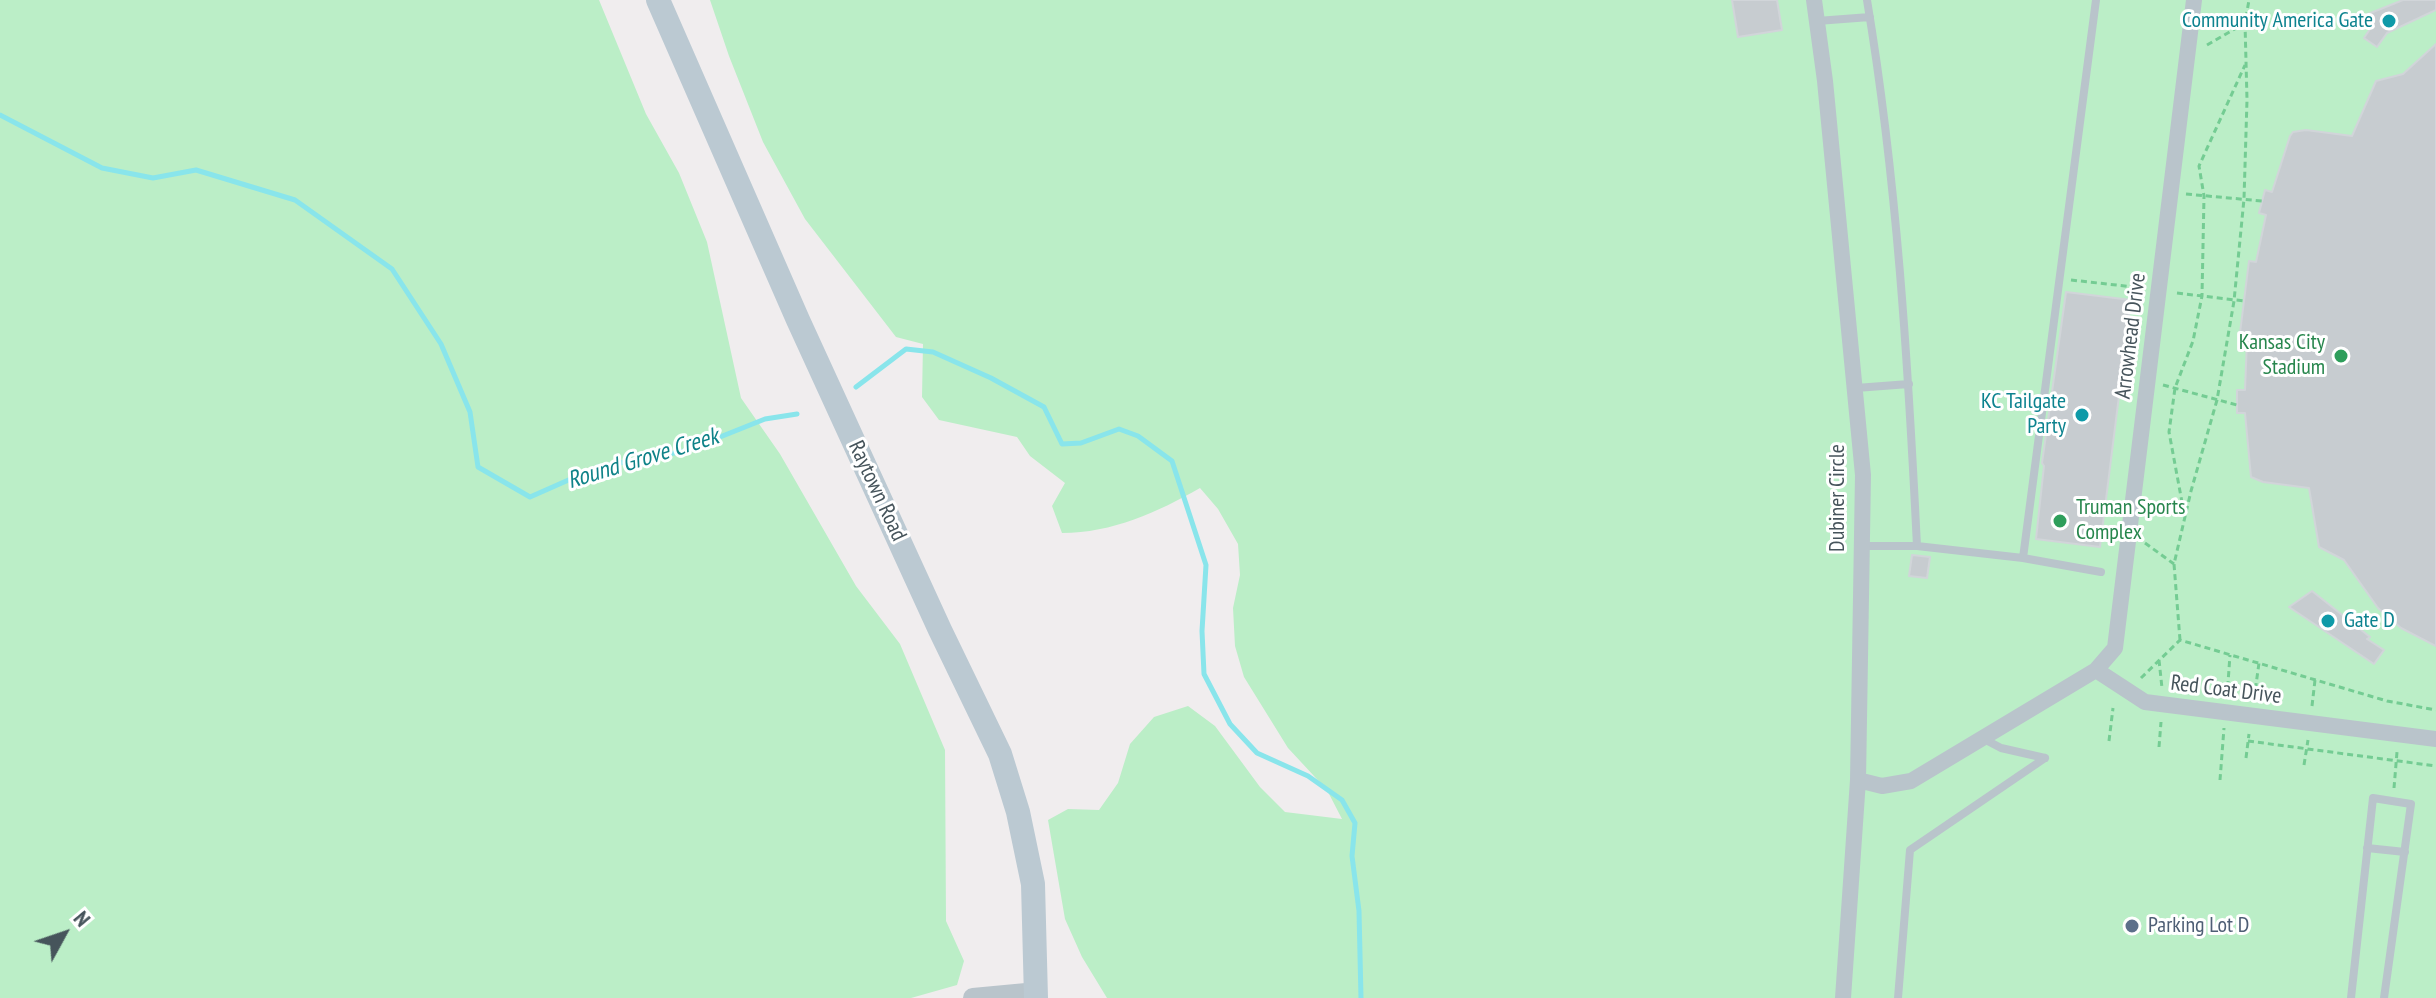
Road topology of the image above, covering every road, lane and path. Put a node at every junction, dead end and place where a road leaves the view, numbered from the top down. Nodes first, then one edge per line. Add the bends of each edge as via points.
1 (658, 0) edge
2 (1814, 0) edge
3 (1867, 0) edge
4 (2096, 0) edge
5 (2194, 0) edge
6 (2249, 0) edge
7 (1870, 17) junction
8 (1817, 21) junction
9 (2245, 23) junction
10 (2205, 46) dead end
11 (2246, 61) junction
12 (2187, 194) dead end
13 (2204, 196) junction
14 (2244, 199) junction
15 (2262, 201) dead end
16 (2060, 279) junction
17 (2143, 288) dead end
18 (2177, 293) dead end
19 (2202, 296) junction
20 (2234, 301) junction
21 (2244, 301) dead end
22 (1909, 384) junction
23 (2164, 385) dead end
24 (1856, 388) junction
25 (2175, 388) junction
26 (2217, 400) junction
27 (2237, 405) dead end
28 (2185, 517) junction
29 (2129, 532) junction
30 (1861, 546) junction
31 (1917, 546) junction
32 (2023, 558) junction
33 (2174, 564) junction
34 (2101, 572) dead end
35 (2180, 640) junction
36 (2230, 655) junction
37 (2159, 660) junction
38 (2259, 663) junction
39 (2096, 670) junction
40 (2140, 679) dead end
41 (2315, 680) junction
42 (2163, 696) dead end
43 (2226, 703) dead end
44 (2403, 704) junction
45 (2253, 706) dead end
46 (2113, 708) dead end
47 (2436, 710) edge
48 (2162, 714) dead end
49 (2311, 714) dead end
50 (2401, 714) dead end
51 (2224, 723) dead end
52 (2250, 725) dead end
53 (2309, 733) dead end
54 (1982, 738) junction
55 (2436, 739) edge
56 (2109, 741) dead end
57 (2248, 741) junction
58 (2398, 744) dead end
59 (2159, 747) dead end
60 (2306, 749) junction
61 (2246, 758) dead end
62 (2396, 759) junction
63 (2304, 765) dead end
64 (2436, 766) edge
65 (1858, 780) junction
66 (2220, 780) dead end
67 (2393, 794) dead end
68 (2367, 848) junction
69 (2405, 852) junction
70 (1036, 995) edge
71 (973, 998) edge
72 (1843, 998) edge
73 (1898, 998) edge
74 (2351, 998) edge
75 (2384, 998) edge

1 - 70 main road, Raytown Road via 798,320 1000,754 1033,884
2 - 8 street, Dubiner Circle
3 - 7 lane
4 - 16 lane
5 - 29 street, Arrowhead Drive
6 - 9 path
7 - 8 lane
7 - 22 lane
8 - 24 street, Dubiner Circle
9 - 10 path
9 - 11 path
11 - 13 path via 2199,166
11 - 14 path
12 - 13 path
13 - 14 path
13 - 19 path
14 - 15 path
14 - 20 path
16 - 17 path
16 - 32 lane
18 - 19 path
19 - 20 path
19 - 25 path via 2193,341
20 - 21 path
20 - 26 path
22 - 24 lane
22 - 31 lane
23 - 25 path
24 - 30 street, Dubiner Circle via 1863,475
25 - 26 path
25 - 28 path via 2169,432
26 - 27 path
26 - 28 path
28 - 33 path
29 - 33 path
29 - 39 street, Arrowhead Drive via 2115,648
30 - 31 lane
30 - 65 street, Dubiner Circle
31 - 32 lane
32 - 34 lane
33 - 35 path
35 - 36 path
35 - 37 path
36 - 38 path
36 - 43 path
37 - 40 path
37 - 42 path
38 - 41 path
38 - 45 path
39 - 54 street
39 - 55 street, Red Coat Drive via 2145,702
41 - 44 path
41 - 49 path
44 - 47 path
44 - 50 path
46 - 56 path
48 - 59 path
51 - 66 path
52 - 57 path
53 - 60 path
54 - 65 street via 1911,781 1882,786
54 - 73 lane via 2045,758 1910,850
57 - 60 path
57 - 61 path
58 - 62 path
60 - 62 path
60 - 63 path
62 - 64 path
62 - 67 path
65 - 72 street, Dubiner Circle
68 - 69 lane
68 - 69 lane via 2373,798 2411,804
68 - 74 lane
69 - 75 lane
70 - 71 street

